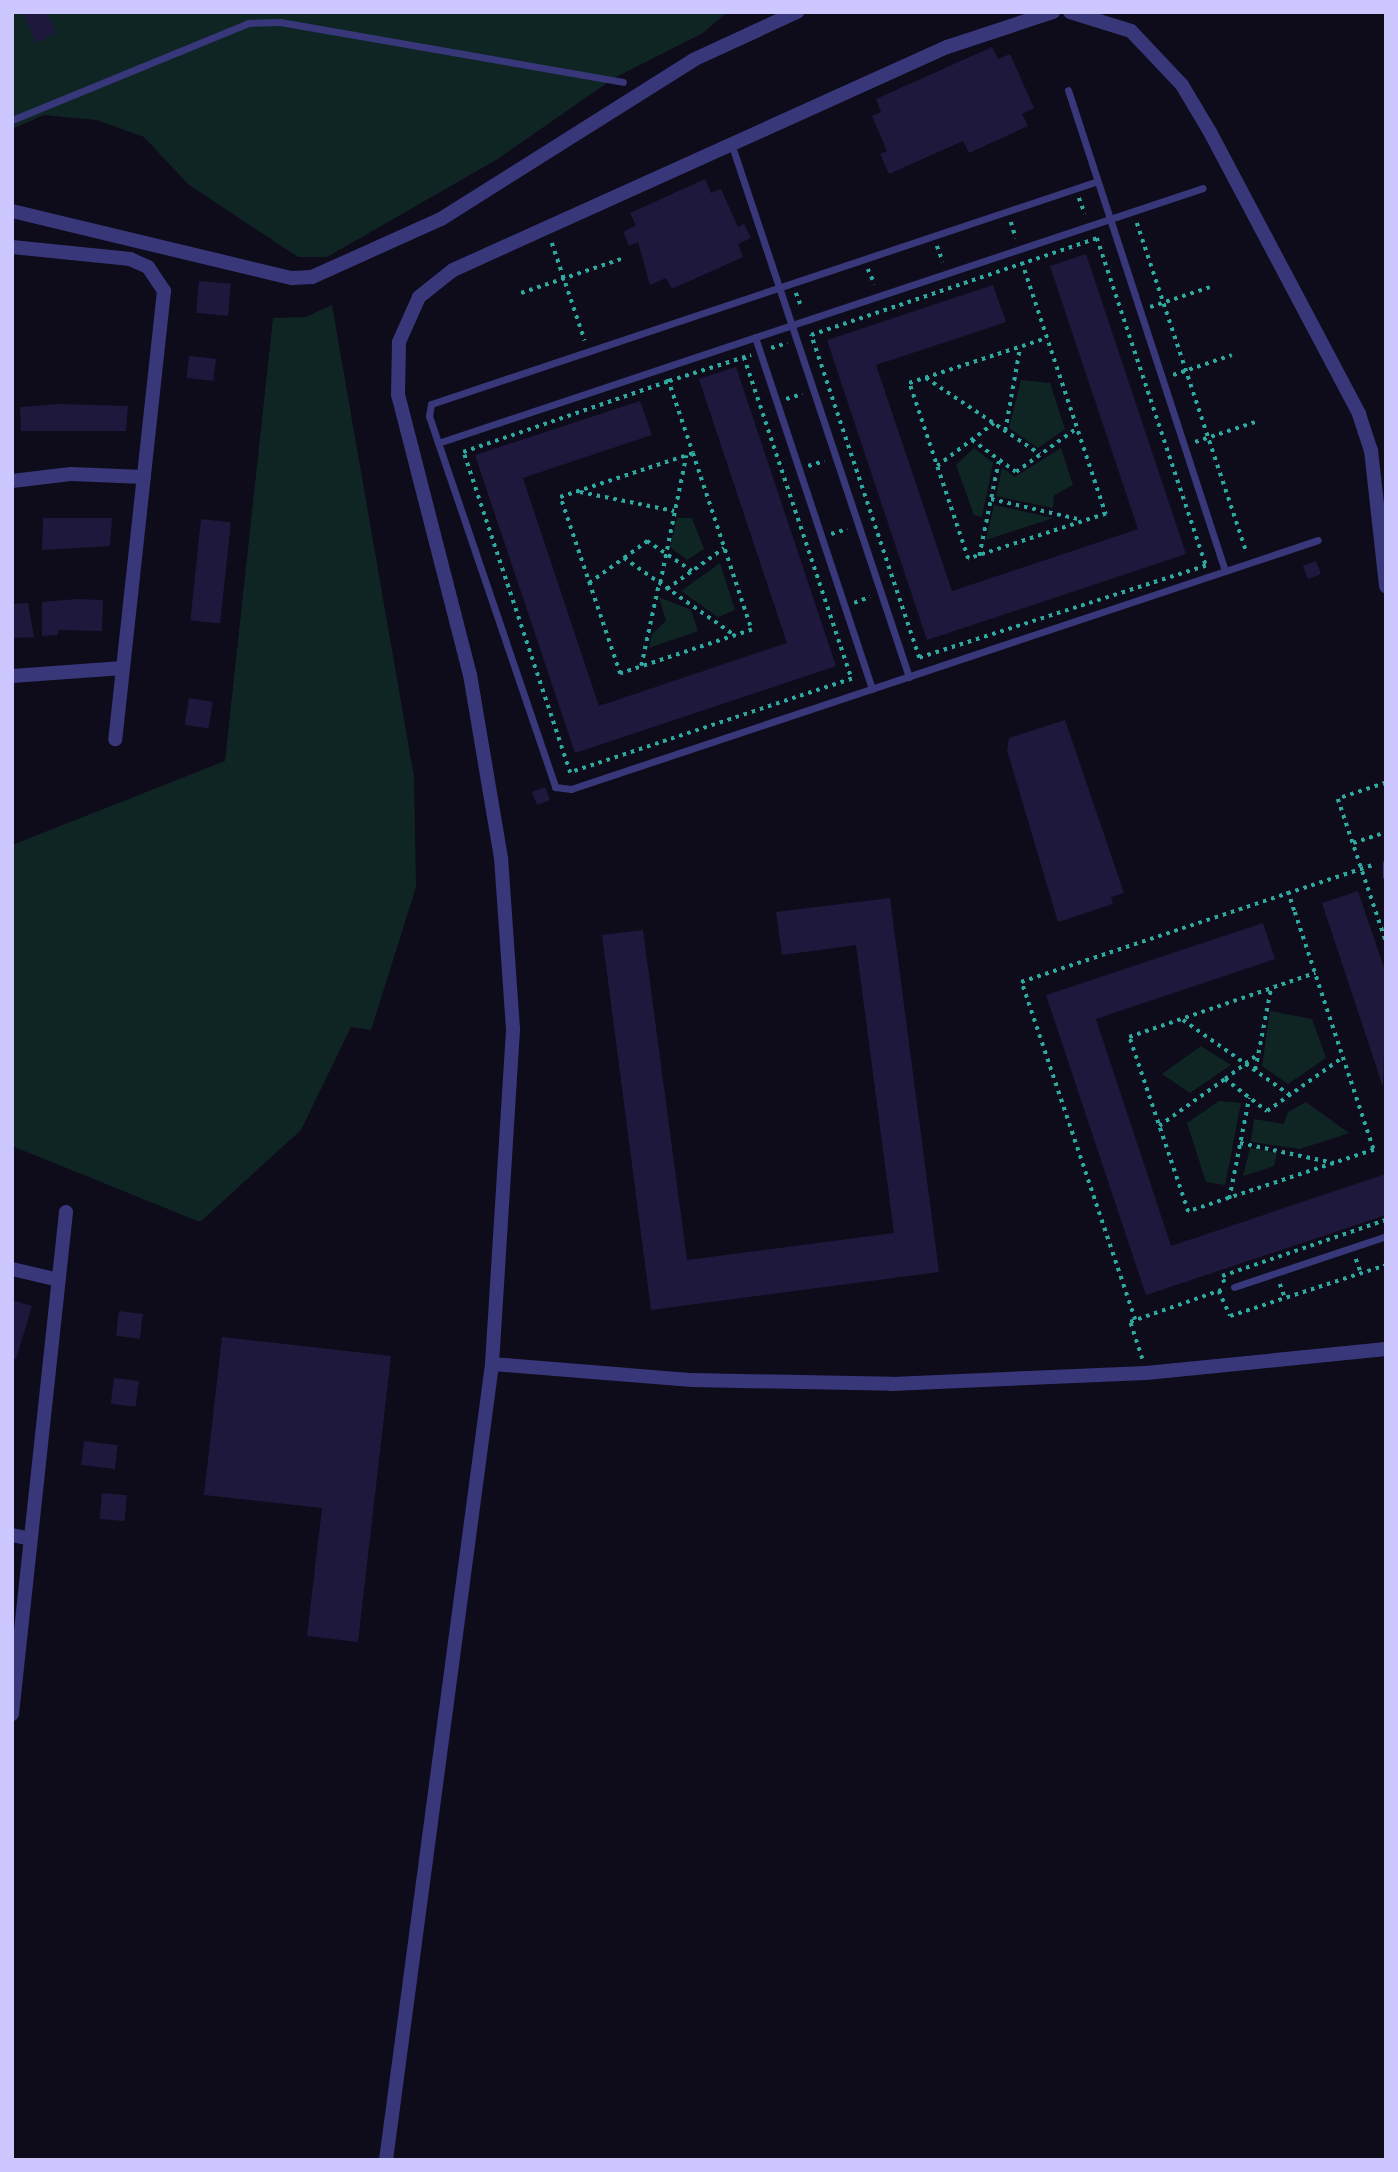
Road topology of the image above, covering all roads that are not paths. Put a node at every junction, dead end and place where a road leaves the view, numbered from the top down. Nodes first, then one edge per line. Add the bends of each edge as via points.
1 (797, 12) edge
2 (1052, 12) edge
3 (1070, 12) edge
4 (623, 82) dead end
5 (1068, 90) dead end
6 (12, 120) edge
7 (730, 143) junction
8 (1095, 182) junction
9 (1203, 188) dead end
10 (12, 211) edge
11 (1108, 219) junction
12 (12, 247) edge
13 (779, 287) junction
14 (791, 325) junction
15 (755, 337) junction
16 (438, 443) junction
17 (144, 477) junction
18 (12, 481) edge
19 (1318, 540) dead end
20 (1225, 571) junction
21 (1386, 586) edge
22 (123, 668) junction
23 (12, 676) edge
24 (909, 677) junction
25 (873, 689) junction
26 (115, 739) dead end
27 (1384, 864) edge
28 (1386, 876) edge
29 (66, 1212) dead end
30 (1386, 1236) edge
31 (12, 1269) edge
32 (59, 1280) junction
33 (1234, 1287) dead end
34 (1386, 1349) edge
35 (492, 1364) junction
36 (12, 1535) edge
37 (31, 1539) junction
38 (12, 1714) edge
39 (386, 2160) edge

1 - 10 street via 693,60 441,219 312,276 292,278
2 - 7 street via 996,26
3 - 21 street via 1131,31 1182,85 1217,144 1359,414 1371,450
4 - 6 lane via 280,22 248,23
5 - 8 lane
7 - 13 lane
7 - 35 street via 453,270 419,297 399,342 398,395 470,675 501,858 513,1029
8 - 11 lane
8 - 13 lane
9 - 11 lane
11 - 14 lane
11 - 20 lane
12 - 17 street via 130,260 160,279 165,306
13 - 14 lane
13 - 16 lane via 431,404
14 - 15 lane
14 - 24 lane
15 - 16 lane
15 - 25 lane
16 - 25 lane via 555,787 571,789
17 - 18 street via 71,474
17 - 22 street
19 - 20 lane
20 - 24 lane
22 - 23 street
22 - 26 street
24 - 25 lane
27 - 28 lane
29 - 32 street
30 - 33 lane
31 - 32 street
32 - 37 street
34 - 35 street via 1146,1374 892,1384 692,1380
35 - 39 street
36 - 37 street
37 - 38 street

